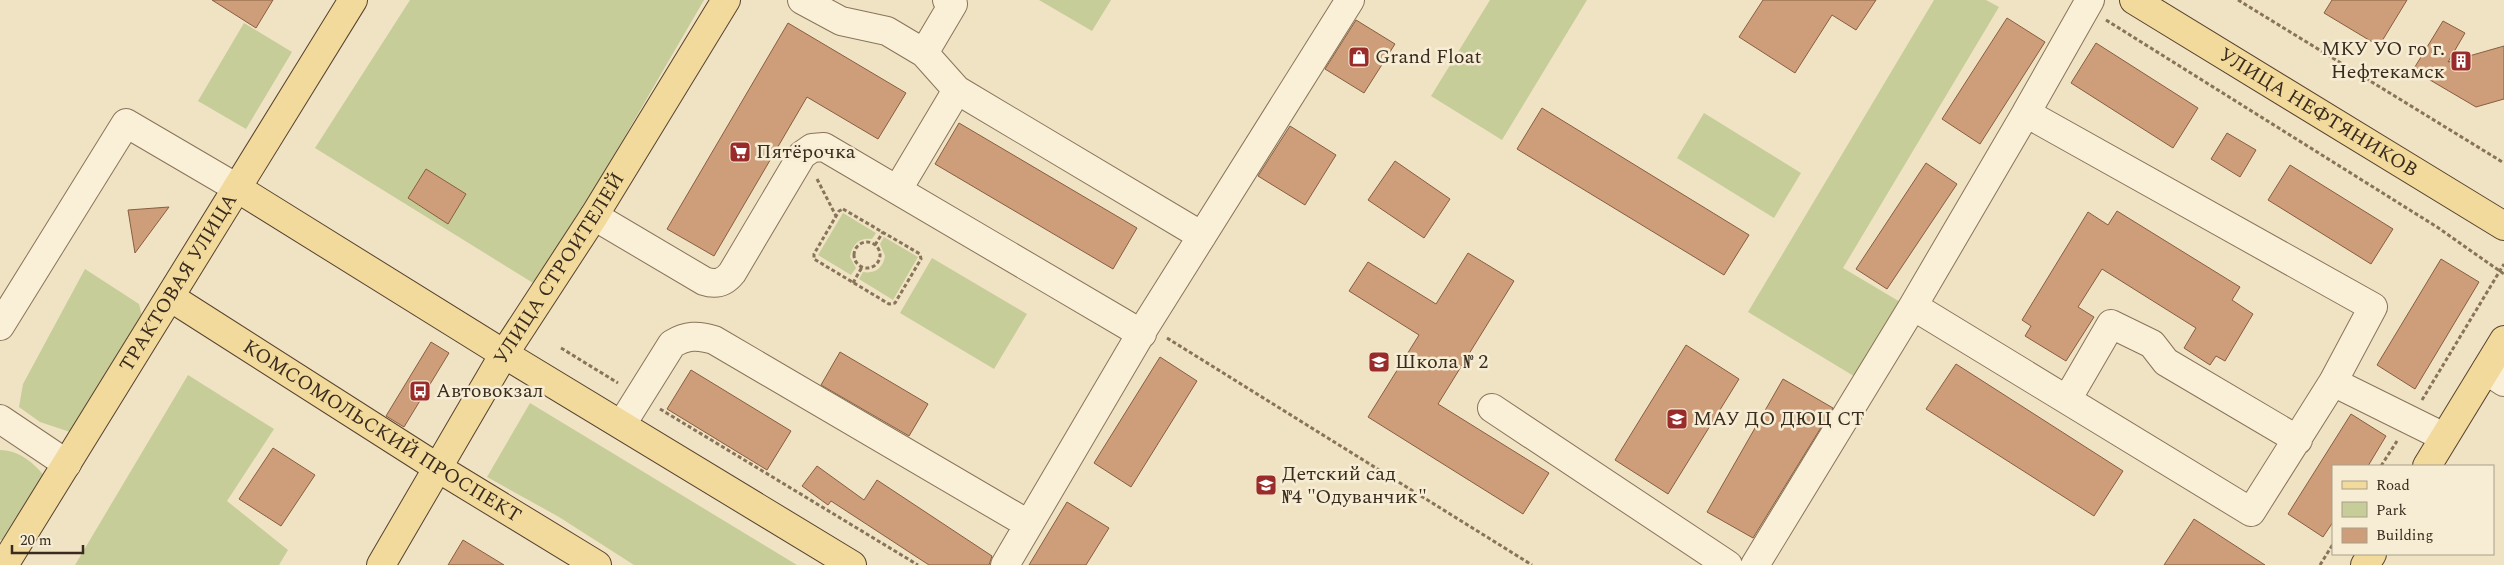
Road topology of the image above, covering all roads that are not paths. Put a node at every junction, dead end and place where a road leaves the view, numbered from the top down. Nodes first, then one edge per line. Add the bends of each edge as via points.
1 (353, 0) edge
2 (726, 0) edge
3 (802, 0) edge
4 (946, 0) edge
5 (1350, 0) edge
6 (2134, 0) edge
7 (2088, 4) edge
8 (924, 53) junction
9 (957, 90) junction
10 (2026, 113) junction
11 (237, 188) junction
12 (898, 189) junction
13 (594, 216) junction
14 (2504, 226) edge
15 (1202, 236) junction
16 (170, 297) junction
17 (1913, 306) junction
18 (0, 326) edge
19 (1144, 329) junction
20 (2504, 340) edge
21 (504, 354) junction
22 (2495, 376) edge
23 (2333, 382) junction
24 (2068, 398) junction
25 (1492, 408) dead end
26 (0, 419) edge
27 (622, 424) junction
28 (2444, 438) junction
29 (2298, 440) junction
30 (67, 464) junction
31 (2428, 465) edge
32 (438, 468) junction
33 (1028, 524) junction
34 (383, 564) edge
35 (4, 565) edge
36 (597, 565) edge
37 (852, 565) edge
38 (1005, 565) edge
39 (1728, 565) edge
40 (1755, 565) edge

1 - 11 main road, ТРАКТОВАЯ УЛИЦА
2 - 13 main road, УЛИЦА СТРОИТЕЛЕЙ
3 - 8 lane via 841,21 888,31
4 - 8 lane via 953,4
5 - 15 lane
6 - 14 main road, УЛИЦА НЕФТЯНИКОВ
7 - 10 lane
8 - 9 lane
9 - 12 lane
9 - 15 lane
10 - 17 lane
10 - 23 lane via 2373,307
11 - 16 main road, ТРАКТОВАЯ УЛИЦА
11 - 18 lane via 126,123
11 - 21 main road
12 - 13 lane via 828,148 816,147 804,153 732,273 717,283 704,281
12 - 19 lane
13 - 21 main road, УЛИЦА СТРОИТЕЛЕЙ
15 - 19 lane
16 - 30 main road, ТРАКТОВАЯ УЛИЦА
16 - 32 main road, КОМСОМОЛЬСКИЙ ПРОСПЕКТ
17 - 24 lane
17 - 40 lane
19 - 33 lane
20 - 22 main road
21 - 27 main road
21 - 32 main road, УЛИЦА СТРОИТЕЛЕЙ
22 - 28 main road
23 - 28 lane
23 - 29 lane
24 - 29 lane via 2251,512
24 - 29 lane via 2111,324 2152,344 2166,362
25 - 39 lane
26 - 30 lane
27 - 33 lane via 672,344 692,336 702,336 714,340
27 - 37 main road
28 - 31 main road
30 - 35 main road, ТРАКТОВАЯ УЛИЦА
32 - 34 main road, УЛИЦА СТРОИТЕЛЕЙ
32 - 36 main road, КОМСОМОЛЬСКИЙ ПРОСПЕКТ
33 - 38 lane

